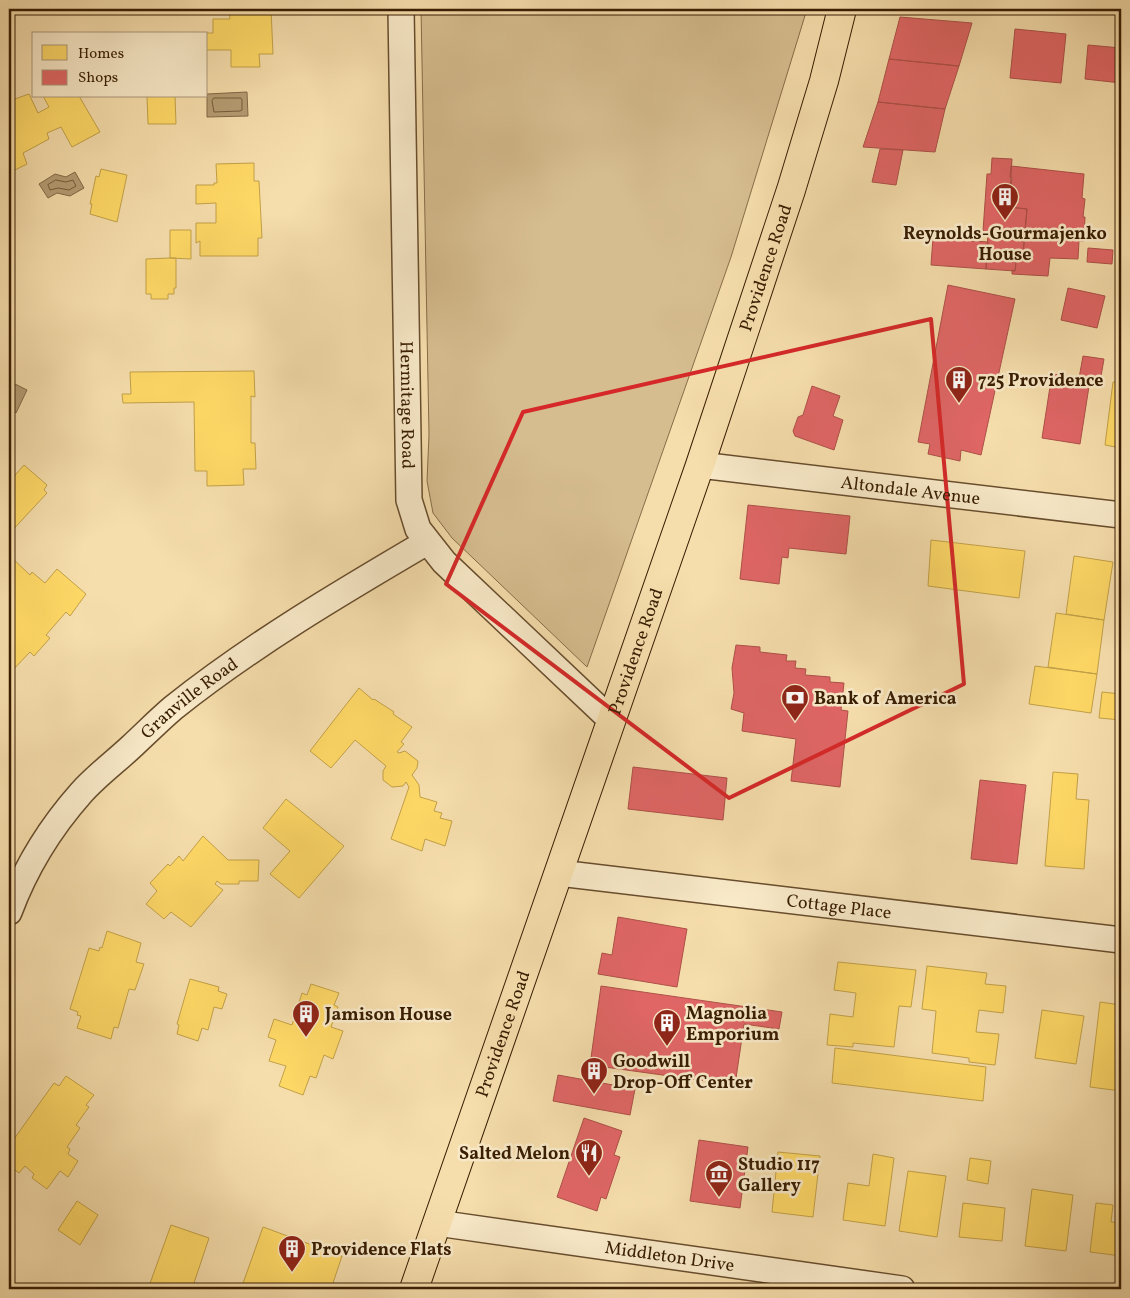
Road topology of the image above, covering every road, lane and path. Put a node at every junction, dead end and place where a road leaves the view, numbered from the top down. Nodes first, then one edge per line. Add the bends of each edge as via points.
1 (401, 9) edge
2 (842, 9) edge
3 (700, 465) junction
4 (1121, 514) edge
5 (427, 542) junction
6 (611, 720) junction
7 (559, 873) junction
8 (9, 912) edge
9 (1121, 940) edge
10 (437, 1223) junction
11 (414, 1289) edge
12 (902, 1289) edge

1 - 5 street, Hermitage Road via 409,500 418,529
2 - 3 main road, Providence Road via 791,190
3 - 4 street, Altondale Avenue
3 - 6 main road, Providence Road
5 - 6 street, Hermitage Road via 444,562
5 - 8 street, Granville Road via 236,661 172,709 82,792 37,852
6 - 7 main road, Providence Road
7 - 9 street, Cottage Place
7 - 10 main road, Providence Road
10 - 11 main road, Providence Road
10 - 12 street, Middleton Drive

